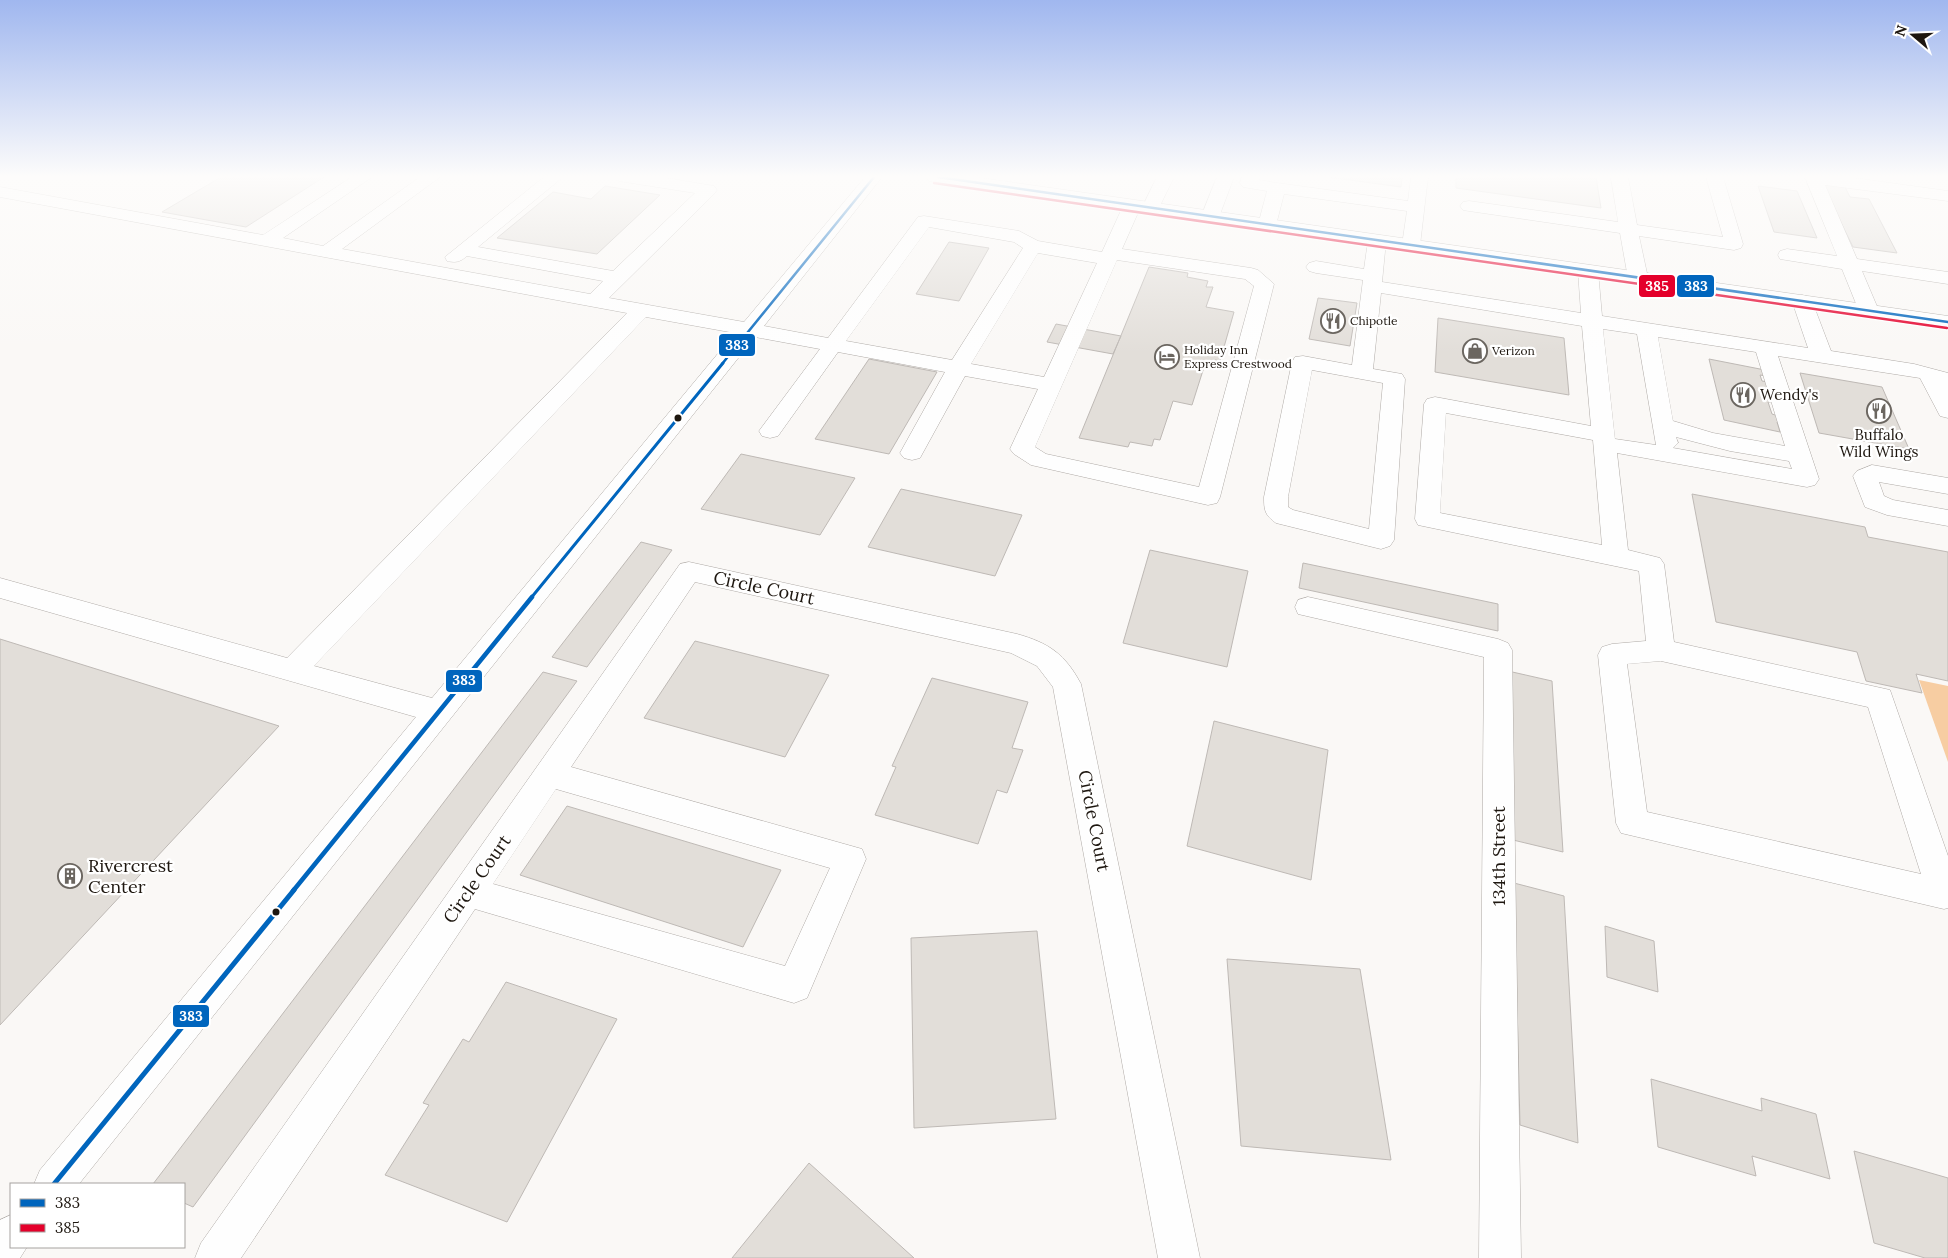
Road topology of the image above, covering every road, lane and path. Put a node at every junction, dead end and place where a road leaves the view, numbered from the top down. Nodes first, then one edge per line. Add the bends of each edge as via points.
1 (237, 236) edge
2 (274, 236) edge
3 (349, 236) edge
4 (481, 236) edge
5 (661, 236) edge
6 (826, 236) edge
7 (914, 236) edge
8 (1011, 236) edge
9 (1123, 236) edge
10 (1341, 236) edge
11 (1412, 236) edge
12 (1630, 236) edge
13 (1676, 236) edge
14 (1732, 236) edge
15 (1836, 236) edge
16 (266, 241) junction
17 (1377, 241) junction
18 (1410, 245) junction
19 (1033, 246) junction
20 (463, 250) junction
21 (326, 252) junction
22 (1787, 255) dead end
23 (1109, 256) junction
24 (1848, 264) junction
25 (1316, 268) dead end
26 (1588, 271) junction
27 (435, 272) junction
28 (618, 278) junction
29 (1638, 278) junction
30 (1948, 278) edge
31 (1373, 281) junction
32 (594, 301) junction
33 (1802, 301) junction
34 (641, 310) junction
35 (1869, 311) junction
36 (1592, 321) junction
37 (1948, 322) edge
38 (1646, 329) junction
39 (750, 330) junction
40 (832, 345) junction
41 (1765, 348) junction
42 (1822, 356) junction
43 (958, 368) junction
44 (1362, 373) junction
45 (1938, 378) edge
46 (1051, 385) junction
47 (1948, 411) edge
48 (1662, 425) junction
49 (770, 431) dead end
50 (1604, 439) junction
51 (912, 453) dead end
52 (1668, 455) junction
53 (1799, 455) junction
54 (1948, 486) edge
55 (1948, 518) edge
56 (1616, 557) junction
57 (0, 588) edge
58 (1308, 608) dead end
59 (1661, 650) junction
60 (293, 670) junction
61 (439, 712) junction
62 (550, 774) junction
63 (468, 892) junction
64 (55, 1183) edge
65 (10, 1237) edge
66 (0, 1250) edge
67 (216, 1258) edge
68 (1179, 1258) edge
69 (1500, 1258) edge

1 - 16 street
2 - 16 street
3 - 21 street
4 - 20 street
5 - 28 street
6 - 39 street
7 - 40 street
8 - 19 street
9 - 23 street
10 - 17 street
11 - 18 street
12 - 29 street
13 - 14 street via 1734,244
15 - 24 street
16 - 21 street
17 - 18 street
17 - 31 street
18 - 26 street
19 - 23 street
19 - 43 street
20 - 27 street
20 - 28 street
21 - 27 street
22 - 24 street
23 - 46 street
23 - 46 street via 1251,274 1264,284 1208,497 1039,460 1022,450
24 - 30 street
24 - 35 street
25 - 31 street
26 - 29 street
26 - 36 street
27 - 32 street
28 - 32 street
29 - 33 street
31 - 36 street
31 - 44 street
32 - 34 street
33 - 35 street
33 - 42 street
34 - 39 street
34 - 60 street
35 - 37 street
36 - 38 street
36 - 50 street
38 - 41 street
38 - 48 street
39 - 40 street
39 - 61 street
40 - 43 street
40 - 49 street
41 - 42 street
41 - 53 street
42 - 45 street via 1914,370
43 - 46 street
43 - 51 street
44 - 44 street via 1394,379 1381,540 1285,517 1276,511 1303,362
45 - 47 street via 1934,382
48 - 52 street
48 - 53 street via 1732,445
50 - 52 street
50 - 56 street
50 - 56 street via 1434,404 1427,519
52 - 53 street via 1807,480
54 - 55 street via 1872,473 1865,476 1874,501 1887,507
56 - 59 street via 1651,564
57 - 60 street
58 - 69 street, 134th Street via 1498,650
59 - 59 street via 1880,698 1944,894 1632,823 1612,656
60 - 61 street
61 - 64 street
62 - 63 street, Circle Court
62 - 63 street via 850,859 794,986
62 - 68 street, Circle Court via 689,571 1017,644 1047,658 1067,684
63 - 67 street, Circle Court
65 - 66 street

